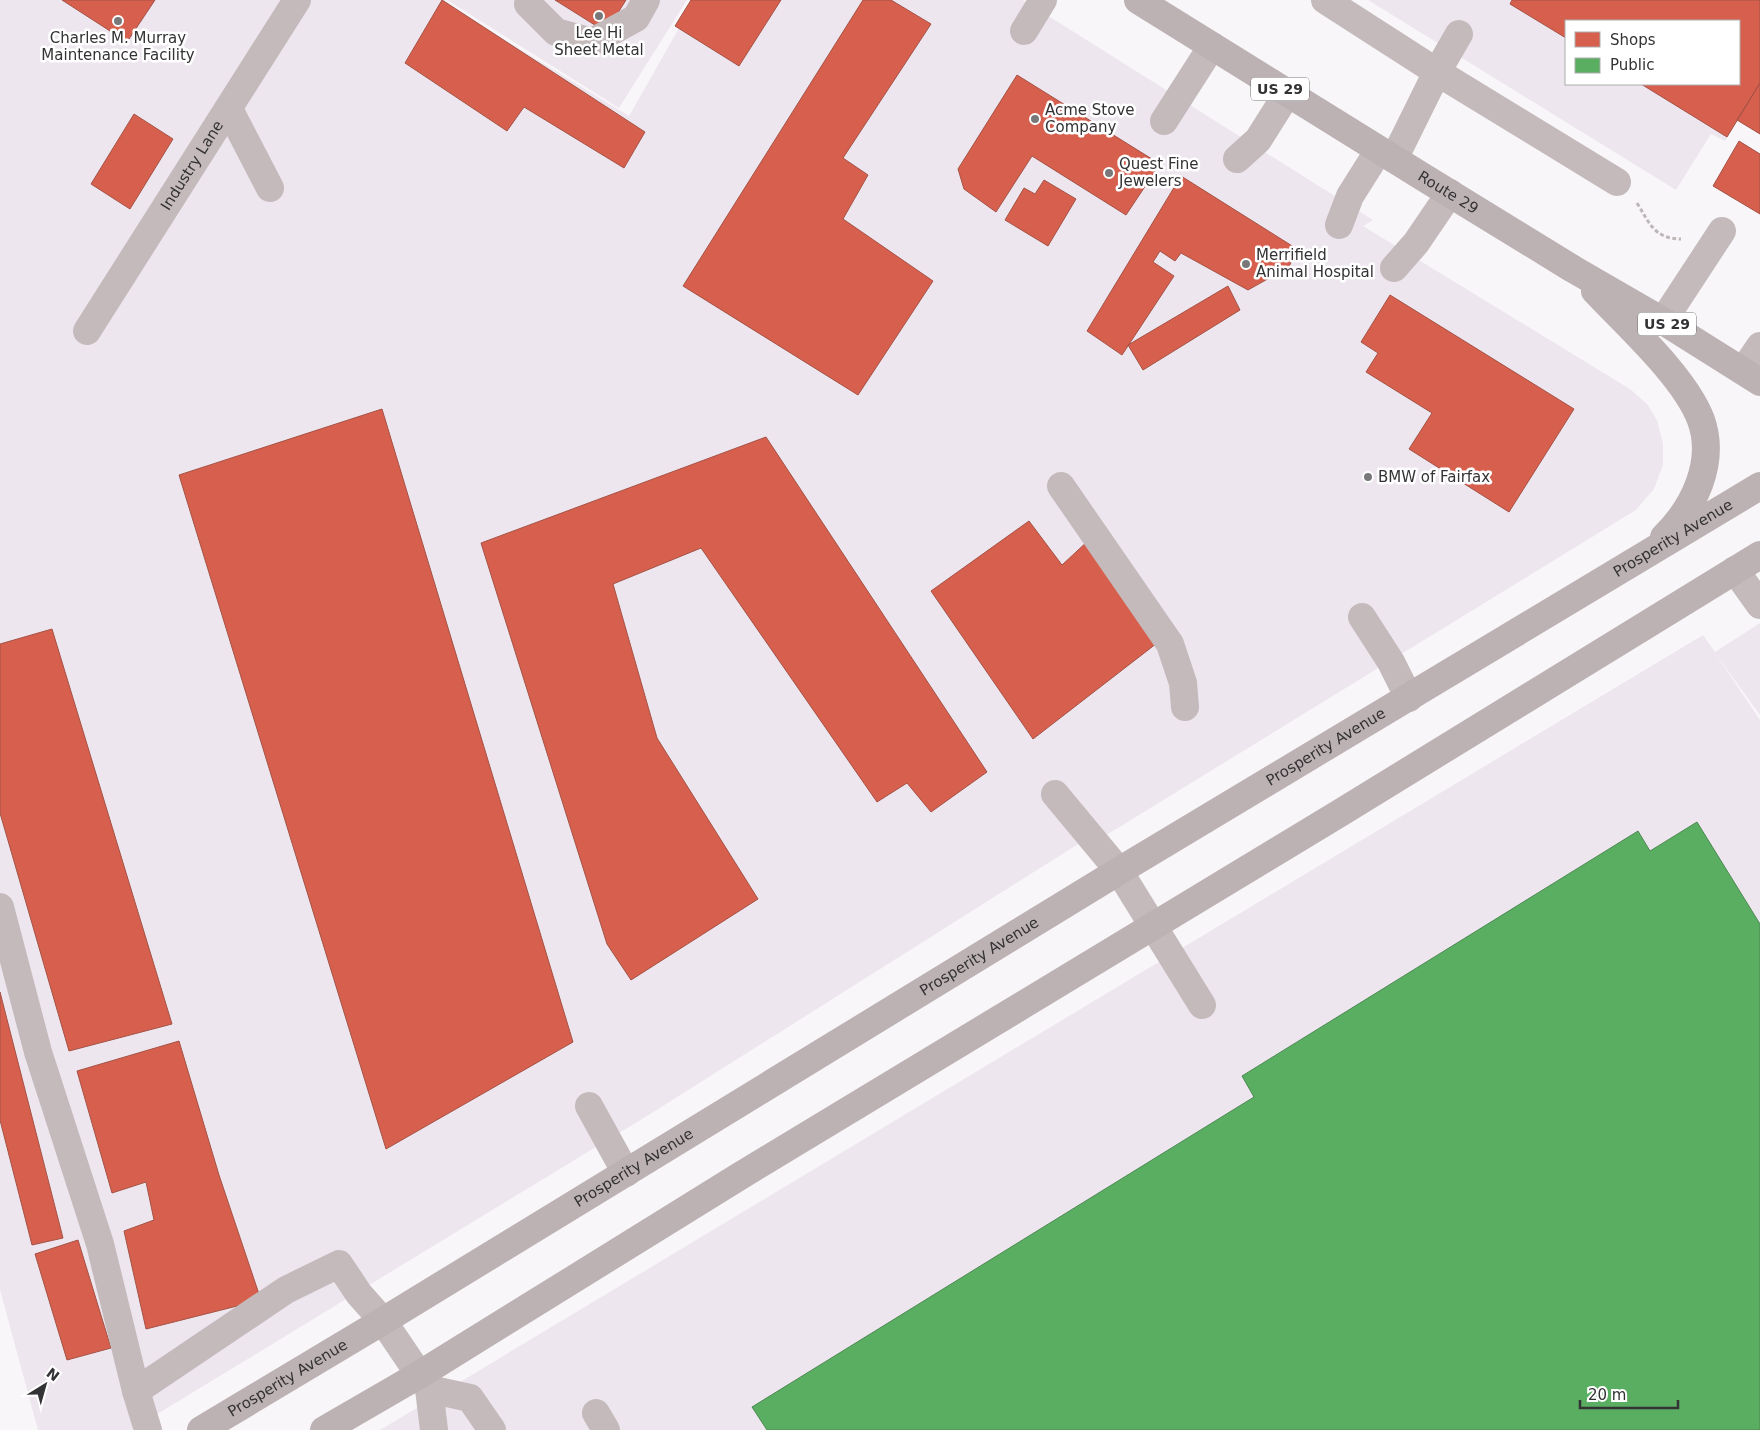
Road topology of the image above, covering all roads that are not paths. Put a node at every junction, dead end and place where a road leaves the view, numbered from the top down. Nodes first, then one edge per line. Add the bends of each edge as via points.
1 (297, 0) edge
2 (646, 0) edge
3 (1043, 0) edge
4 (1326, 0) edge
5 (1151, 3) edge
6 (528, 4) dead end
7 (1024, 31) dead end
8 (1459, 34) dead end
9 (1212, 46) junction
10 (1438, 72) junction
11 (1286, 94) junction
12 (229, 109) junction
13 (1164, 121) dead end
14 (1387, 155) junction
15 (1236, 159) dead end
16 (1616, 182) road end
17 (270, 188) dead end
18 (1450, 193) junction
19 (1339, 225) dead end
20 (1716, 239) road end
21 (1394, 268) dead end
22 (1573, 269) junction
23 (1663, 321) junction
24 (87, 331) dead end
25 (1760, 346) edge
26 (1752, 376) edge
27 (1061, 486) dead end
28 (1760, 486) edge
29 (1760, 555) edge
30 (1630, 564) junction
31 (1734, 570) junction
32 (1760, 605) edge
33 (1362, 617) dead end
34 (1409, 698) junction
35 (1185, 708) dead end
36 (1055, 794) dead end
37 (1120, 871) junction
38 (0, 907) edge
39 (1152, 925) junction
40 (1202, 1004) dead end
41 (589, 1106) dead end
42 (626, 1173) junction
43 (384, 1321) junction
44 (424, 1382) junction
45 (136, 1391) junction
46 (148, 1430) edge
47 (201, 1430) edge
48 (324, 1430) edge
49 (434, 1430) edge
50 (492, 1430) edge

1 - 12 street, Industry Lane
2 - 6 street via 636,18 592,42 556,32
3 - 7 street
4 - 10 street
5 - 9 main road, Route 29 / US 29
8 - 10 street
9 - 11 main road, Route 29 / US 29
9 - 13 street
10 - 14 street
10 - 16 street
11 - 14 main road, Route 29 / US 29
11 - 15 street via 1258,140
12 - 17 street
12 - 24 street, Industry Lane
14 - 18 main road, Route 29 / US 29
14 - 19 street via 1350,196
18 - 21 street via 1416,243
18 - 22 main road, Route 29 / US 29
20 - 23 street
22 - 23 main road, Route 29 / US 29
22 - 30 main road via 1673,375 1691,399 1705,438 1704,469 1688,507 1664,538
23 - 26 main road, Route 29 / US 29
25 - 26 street
27 - 35 street via 1170,644 1183,683
28 - 30 main road, Prosperity Avenue
29 - 31 main road
30 - 34 main road, Prosperity Avenue
31 - 32 street
31 - 39 main road
33 - 34 street
34 - 37 main road, Prosperity Avenue
36 - 37 street
37 - 39 street
37 - 42 main road, Prosperity Avenue
38 - 45 street via 38,1052 100,1244
39 - 40 street
39 - 44 main road via 740,1176
41 - 42 street
42 - 43 main road, Prosperity Avenue
43 - 44 street
43 - 45 street via 359,1294 339,1264 286,1290
43 - 47 main road, Prosperity Avenue
44 - 48 main road
44 - 49 street
44 - 50 street via 470,1398
45 - 46 street

